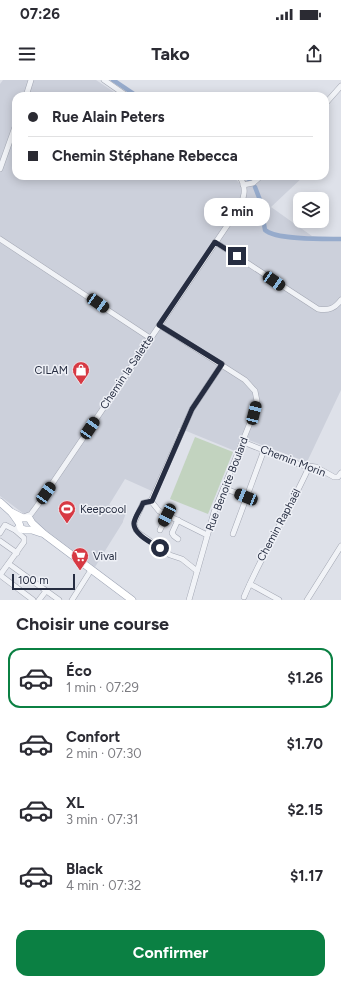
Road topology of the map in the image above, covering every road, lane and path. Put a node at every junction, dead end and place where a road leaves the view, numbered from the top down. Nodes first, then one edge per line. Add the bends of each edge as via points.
1 (31, 80) edge
2 (104, 80) edge
3 (341, 86) edge
4 (27, 92) edge
5 (121, 92) edge
6 (329, 100) edge
7 (12, 135) edge
8 (0, 169) edge
9 (241, 180) edge
10 (256, 180) edge
11 (243, 185) junction
12 (0, 239) edge
13 (215, 242) junction
14 (341, 300) edge
15 (159, 325) junction
16 (150, 338) junction
17 (222, 364) junction
18 (244, 442) junction
19 (264, 450) junction
20 (309, 467) junction
21 (341, 473) edge
22 (224, 488) junction
23 (246, 497) junction
24 (152, 501) junction
25 (0, 502) edge
26 (37, 506) junction
27 (167, 515) junction
28 (178, 520) junction
29 (20, 523) junction
30 (31, 525) junction
31 (160, 530) dead end
32 (0, 533) edge
33 (233, 534) dead end
34 (207, 535) junction
35 (178, 539) dead end
36 (0, 541) edge
37 (341, 546) edge
38 (17, 553) junction
39 (9, 564) junction
40 (91, 570) junction
41 (197, 571) junction
42 (0, 575) edge
43 (250, 584) junction
44 (46, 591) junction
45 (244, 597) dead end
46 (33, 600) edge
47 (39, 600) edge
48 (59, 600) edge
49 (72, 600) edge
50 (132, 600) edge
51 (189, 600) edge
52 (279, 600) edge
53 (307, 600) edge

1 - 4 street
2 - 5 street
3 - 6 street
7 - 8 street
9 - 11 street, Chemin la Salette
10 - 11 street
11 - 13 street, Chemin la Salette via 245,195 242,203
12 - 16 street
13 - 14 street via 318,309 335,308
13 - 15 street, Chemin la Salette
15 - 16 street, Chemin la Salette
15 - 17 street
16 - 26 street, Chemin la Salette
17 - 18 street, Rue Benoite Boulard via 245,380 255,391 257,401
17 - 24 street via 192,409
18 - 19 street, Chemin Morin
18 - 22 street, Rue Benoite Boulard
19 - 20 street, Chemin Morin
19 - 23 street
20 - 21 street, Chemin Morin via 316,467 337,477
20 - 43 street, Chemin Raphaël
22 - 23 street
22 - 34 street, Rue Benoite Boulard
23 - 33 street
24 - 27 street via 159,511
24 - 41 street via 143,503 134,523 136,530
25 - 29 main road
26 - 29 street, Chemin la Salette
26 - 30 street, Chemin la Salette
27 - 28 street
27 - 31 street
28 - 34 street
28 - 35 street via 172,532
29 - 30 main road via 24,530
29 - 30 main road via 29,518
29 - 32 street via 5,525
29 - 38 street via 24,542
30 - 40 main road
34 - 41 street, Rue Benoite Boulard
36 - 38 street
37 - 53 street
38 - 39 street
39 - 42 street
39 - 44 street
40 - 49 street
40 - 50 main road
41 - 51 street, Rue Benoite Boulard
42 - 46 street
43 - 45 street, Chemin Raphaël
43 - 52 street
44 - 47 street
44 - 48 street

